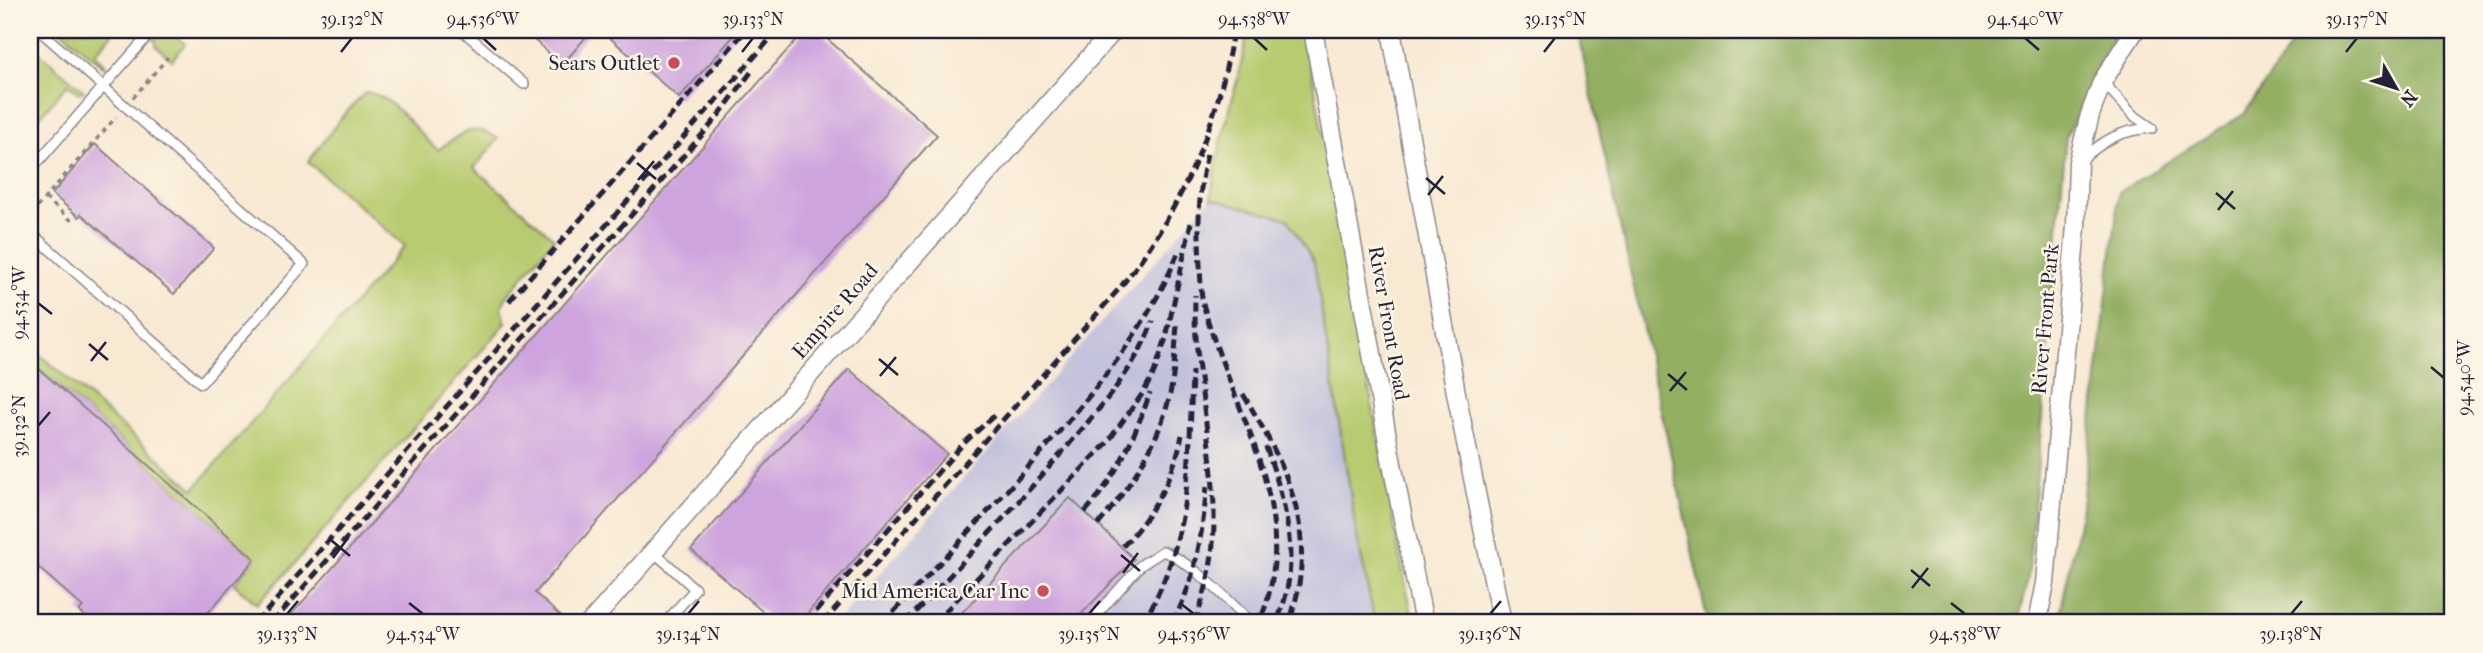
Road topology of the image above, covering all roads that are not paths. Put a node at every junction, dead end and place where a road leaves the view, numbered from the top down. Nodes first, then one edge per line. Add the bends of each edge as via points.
1 (39, 30) edge
2 (461, 30) edge
3 (1114, 30) edge
4 (1314, 30) edge
5 (1391, 30) edge
6 (2135, 30) edge
7 (145, 39) dead end
8 (2102, 82) junction
9 (524, 85) dead end
10 (104, 87) junction
11 (2078, 162) junction
12 (30, 170) edge
13 (30, 232) edge
14 (653, 551) junction
15 (590, 623) edge
16 (665, 623) edge
17 (1088, 623) edge
18 (1252, 623) edge
19 (1424, 623) edge
20 (1502, 623) edge
21 (2037, 623) edge

1 - 10 lane
2 - 9 lane
3 - 14 street, Empire Road
4 - 19 street, River Front Road
5 - 20 street
6 - 8 street, River Front Park
7 - 10 lane
8 - 11 street, River Front Park
8 - 11 lane via 2152,128 2123,132
10 - 12 lane
10 - 13 lane via 304,264 201,383
11 - 21 street, River Front Park via 2048,556
14 - 15 street, Empire Road
14 - 16 lane via 695,589
17 - 18 lane via 1141,565 1163,551

